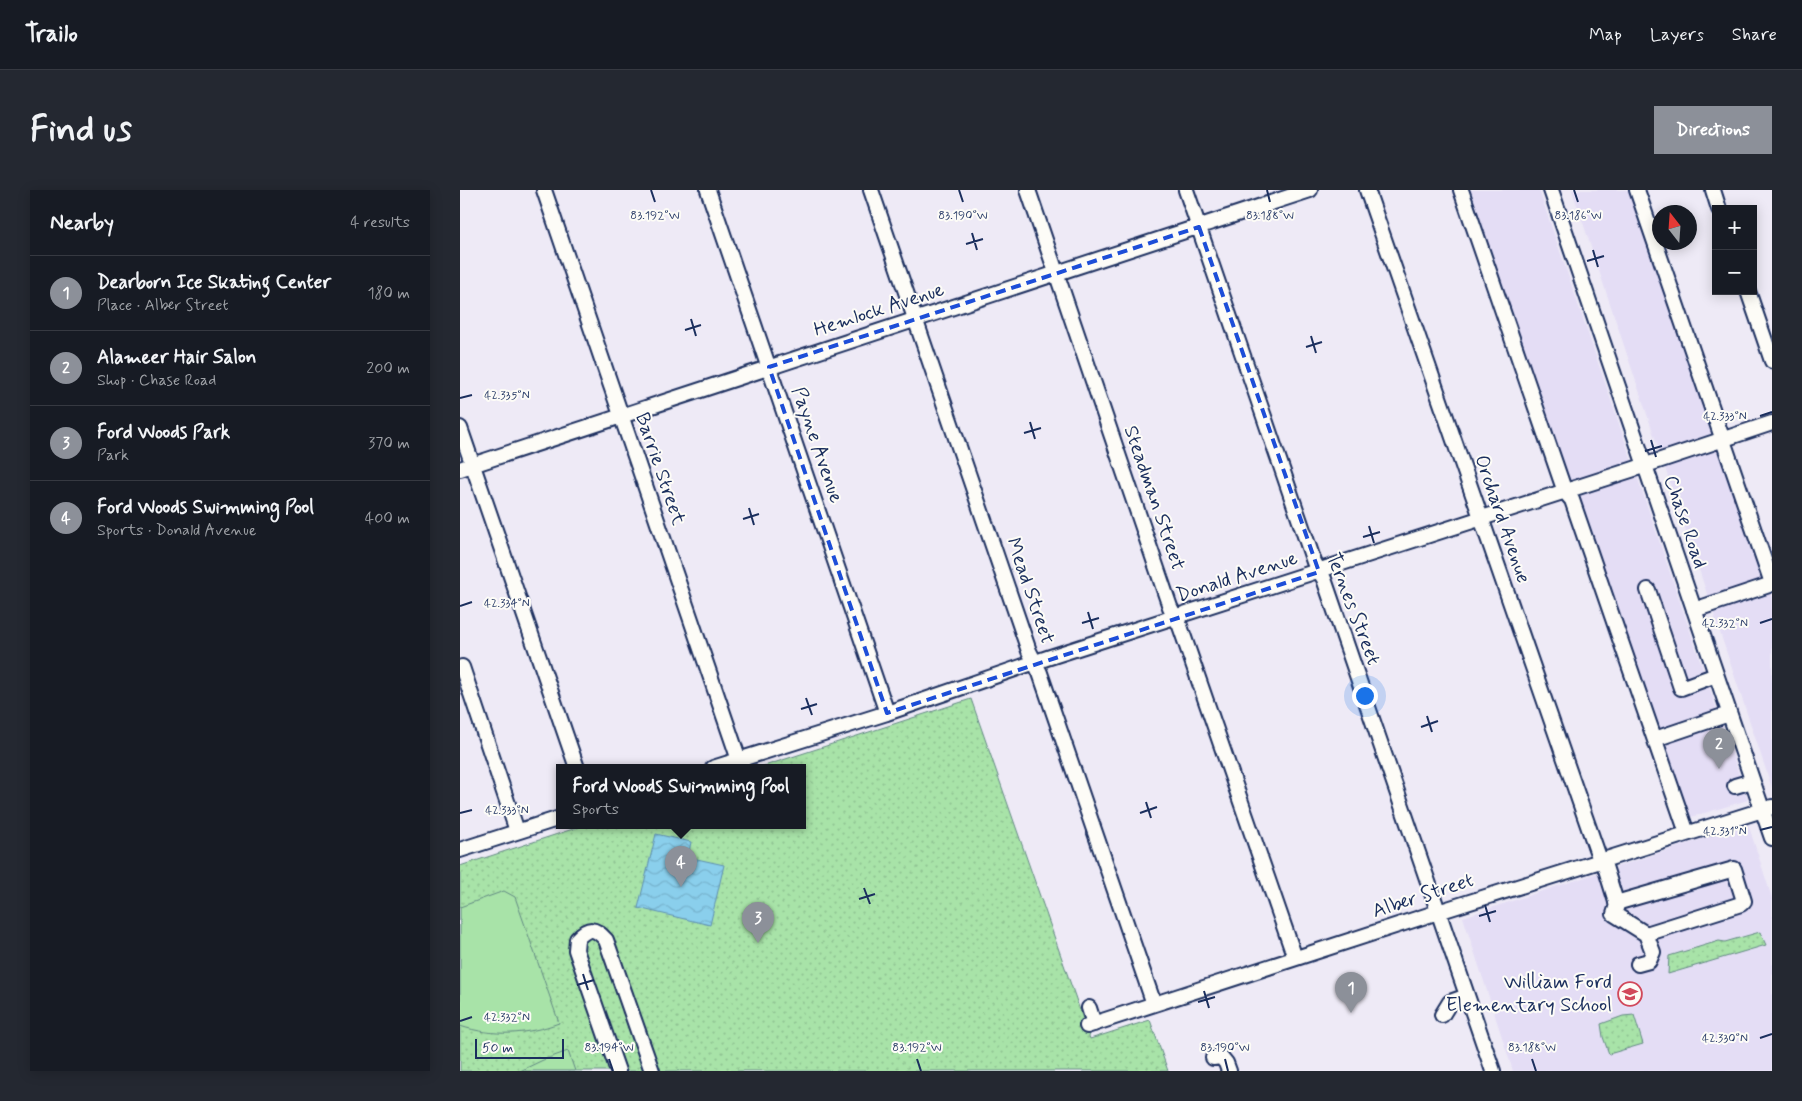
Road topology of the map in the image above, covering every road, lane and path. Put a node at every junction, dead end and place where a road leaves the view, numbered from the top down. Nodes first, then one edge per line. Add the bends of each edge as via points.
1 (544, 190) edge
2 (708, 190) edge
3 (871, 190) edge
4 (1028, 190) edge
5 (1186, 190) edge
6 (1310, 190) edge
7 (1367, 190) edge
8 (1461, 190) edge
9 (1550, 190) edge
10 (1636, 190) edge
11 (1713, 190) edge
12 (1718, 205) edge
13 (1199, 226) junction
14 (1056, 272) junction
15 (1749, 295) edge
16 (915, 319) junction
17 (1772, 361) edge
18 (769, 368) junction
19 (621, 416) junction
20 (1772, 423) edge
21 (460, 428) edge
22 (1723, 440) junction
23 (1645, 466) junction
24 (466, 467) edge
25 (1565, 492) junction
26 (1481, 519) junction
27 (1319, 572) junction
28 (1772, 583) edge
29 (1648, 590) dead end
30 (1694, 610) junction
31 (1176, 618) junction
32 (1035, 663) junction
33 (462, 667) dead end
34 (1716, 675) junction
35 (887, 713) junction
36 (1729, 714) junction
37 (1655, 739) junction
38 (739, 760) junction
39 (576, 764) edge
40 (726, 764) edge
41 (1752, 780) junction
42 (1735, 786) dead end
43 (1767, 808) edge
44 (556, 819) edge
45 (517, 832) junction
46 (1687, 832) junction
47 (1772, 838) edge
48 (460, 850) edge
49 (1602, 860) junction
50 (1616, 903) junction
51 (1438, 912) junction
52 (1650, 933) junction
53 (1296, 958) junction
54 (1638, 964) dead end
55 (1467, 996) junction
56 (1154, 1004) junction
57 (1090, 1008) dead end
58 (1442, 1014) dead end
59 (1212, 1058) dead end
60 (618, 1071) edge
61 (652, 1071) edge
62 (1228, 1071) edge
63 (1493, 1071) edge

1 - 19 street, Barrie Street
2 - 18 street, Payne Avenue
3 - 16 street, Mead Street
4 - 14 street, Steadman Street
5 - 13 street, Ternes Street
6 - 13 street, Hemlock Avenue
7 - 26 street, Orchard Avenue
8 - 25 street
9 - 23 street, Chase Road
10 - 22 street
11 - 12 street
13 - 14 street, Hemlock Avenue
13 - 27 street, Ternes Street
14 - 16 street, Hemlock Avenue
14 - 31 street, Steadman Street
15 - 17 street
16 - 18 street, Hemlock Avenue
16 - 32 street, Mead Street
18 - 19 street, Hemlock Avenue
18 - 35 street, Payne Avenue
19 - 24 street, Hemlock Avenue
19 - 38 street, Barrie Street
20 - 22 street, Donald Avenue
21 - 24 street
22 - 23 street, Donald Avenue
22 - 28 street
23 - 25 street, Donald Avenue
23 - 30 street, Chase Road
24 - 39 street
25 - 26 street, Donald Avenue
25 - 37 street via 1572,500
26 - 27 street, Donald Avenue
26 - 49 street, Orchard Avenue
27 - 31 street, Donald Avenue
27 - 51 street, Ternes Street
28 - 30 street
29 - 34 street via 1681,688
30 - 34 street, Chase Road
31 - 32 street, Donald Avenue
31 - 53 street, Steadman Street
32 - 35 street, Donald Avenue
32 - 56 street, Mead Street
33 - 45 street
34 - 36 street, Chase Road
35 - 38 street, Donald Avenue
36 - 37 street
36 - 41 street, Chase Road
37 - 46 street via 1683,803
38 - 40 street, Donald Avenue
41 - 42 street
41 - 43 street, Chase Road
43 - 46 street, Alber Street
43 - 47 street, Chase Road
44 - 45 street
45 - 48 street
46 - 49 street, Alber Street
49 - 50 street, Orchard Avenue
49 - 51 street, Alber Street
50 - 52 street, Orchard Avenue via 1614,914
50 - 52 street via 1734,869 1744,901 1741,904
51 - 53 street, Alber Street
51 - 55 street, Ternes Street
52 - 54 street via 1653,952 1649,961
53 - 56 street, Alber Street
55 - 58 street via 1450,1002
55 - 63 street, Ternes Street
56 - 57 street, Alber Street via 1091,1025
59 - 62 street via 1221,1057
60 - 61 street via 576,950 577,940 591,930 600,932 606,940

